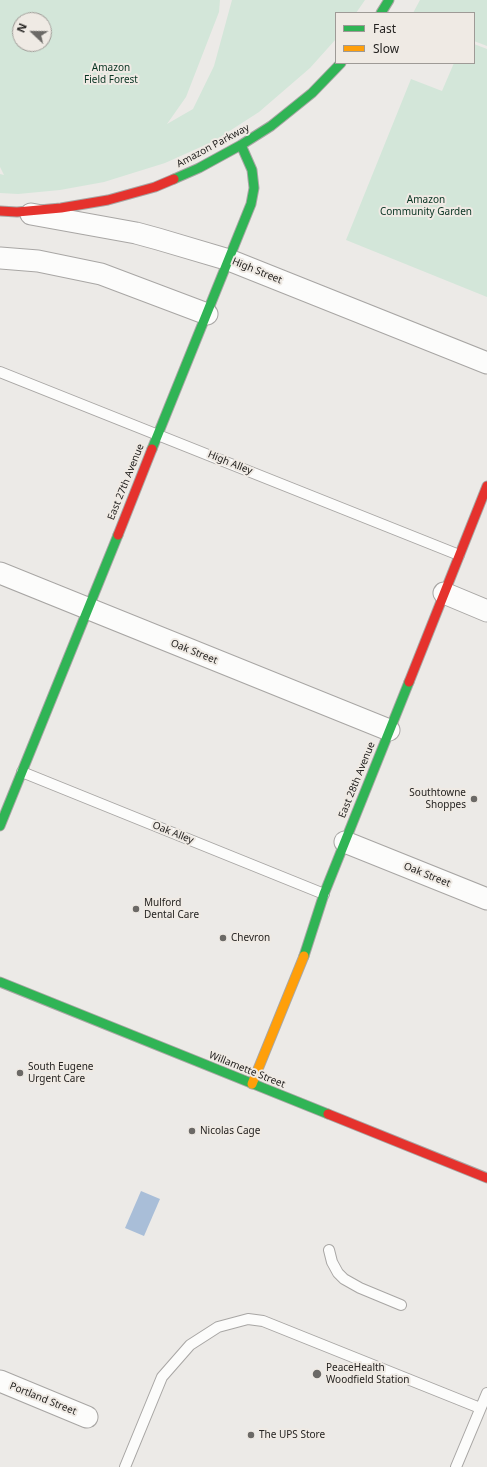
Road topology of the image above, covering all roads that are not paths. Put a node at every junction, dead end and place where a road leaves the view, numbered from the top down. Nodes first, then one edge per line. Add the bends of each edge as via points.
1 (389, 0) edge
2 (382, 12) edge
3 (340, 64) edge
4 (241, 145) junction
5 (8, 212) edge
6 (0, 258) edge
7 (229, 260) junction
8 (207, 314) junction
9 (487, 363) edge
10 (0, 372) edge
11 (157, 434) junction
12 (487, 486) edge
13 (459, 555) junction
14 (0, 572) edge
15 (444, 593) junction
16 (88, 609) junction
17 (487, 611) edge
18 (389, 730) junction
19 (22, 772) junction
20 (0, 826) edge
21 (345, 842) junction
22 (324, 894) junction
23 (487, 899) edge
24 (0, 982) edge
25 (252, 1084) junction
26 (487, 1178) edge
27 (329, 1250) dead end
28 (401, 1305) dead end
29 (0, 1381) edge
30 (487, 1393) edge
31 (480, 1408) junction
32 (87, 1417) dead end
33 (125, 1467) edge
34 (456, 1467) edge

1 - 2 street
3 - 4 street, Amazon Parkway via 312,93 271,126
4 - 5 street, Amazon Parkway via 199,168 148,189 101,202
4 - 7 street, East 27th Avenue via 252,170 254,188 251,204
5 - 7 street, High Street via 136,233
6 - 8 street via 38,261 101,274
7 - 8 street, East 27th Avenue
7 - 9 street, High Street
8 - 11 street, East 27th Avenue
10 - 11 lane, High Alley
11 - 13 lane, High Alley
11 - 16 street, East 27th Avenue
12 - 13 street, East 28th Avenue
13 - 15 street, East 28th Avenue
14 - 16 street, Oak Street
15 - 17 street
15 - 18 street, East 28th Avenue
16 - 18 street, Oak Street
16 - 19 street, East 27th Avenue
18 - 21 street, East 28th Avenue
19 - 20 street, East 27th Avenue
19 - 22 lane, Oak Alley
21 - 22 street, East 28th Avenue
21 - 23 street, Oak Street
22 - 25 street, East 28th Avenue via 305,953
24 - 25 street, Willamette Street
25 - 26 street, Willamette Street
27 - 28 lane via 332,1262 344,1279
29 - 32 street, Portland Street
30 - 31 lane
31 - 33 lane via 263,1321 248,1319 218,1327 190,1345 162,1377
31 - 34 lane

